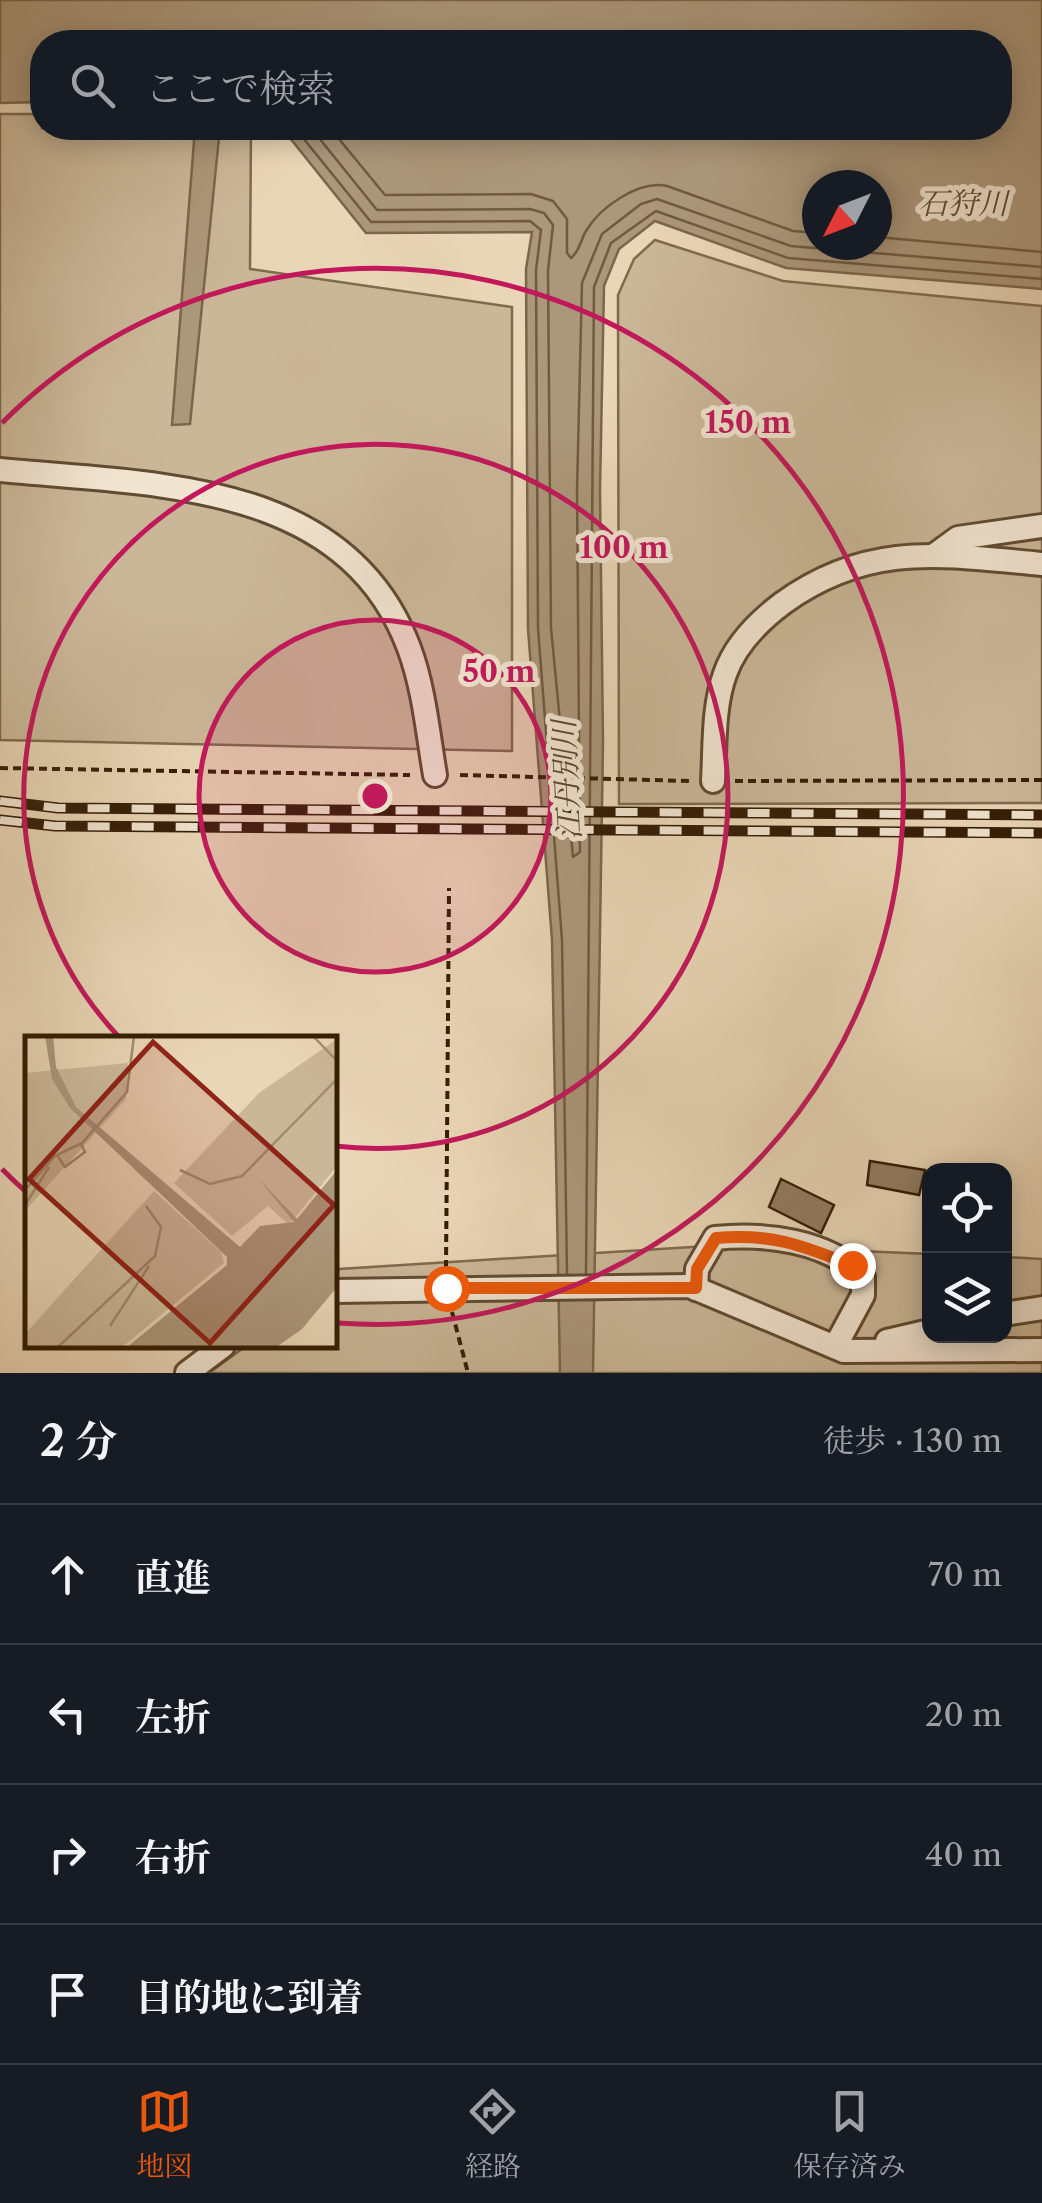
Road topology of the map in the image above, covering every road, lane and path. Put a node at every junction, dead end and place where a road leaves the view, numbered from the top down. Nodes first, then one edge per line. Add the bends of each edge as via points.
1 (0, 470) edge
2 (1042, 526) edge
3 (936, 554) junction
4 (1042, 564) edge
5 (0, 768) edge
6 (442, 775) junction
7 (1042, 780) edge
8 (704, 781) junction
9 (449, 888) dead end
10 (694, 1287) junction
11 (450, 1288) junction
12 (338, 1291) edge
13 (1042, 1308) edge
14 (1012, 1313) edge
15 (922, 1333) edge
16 (220, 1348) edge
17 (840, 1349) junction
18 (1042, 1350) edge
19 (188, 1373) edge
20 (468, 1373) edge

1 - 6 street via 192,488 258,504 312,532 360,574 398,626 416,669
2 - 3 street via 958,538
3 - 4 street
3 - 8 street via 844,567 813,581 756,627 725,672
5 - 6 path
6 - 8 path
7 - 8 path
9 - 11 path
10 - 11 street
10 - 17 street
10 - 17 street via 716,1238 757,1234 852,1265 864,1276 864,1295
11 - 12 street
11 - 20 path
13 - 14 street
15 - 17 street
16 - 19 street
17 - 18 street

